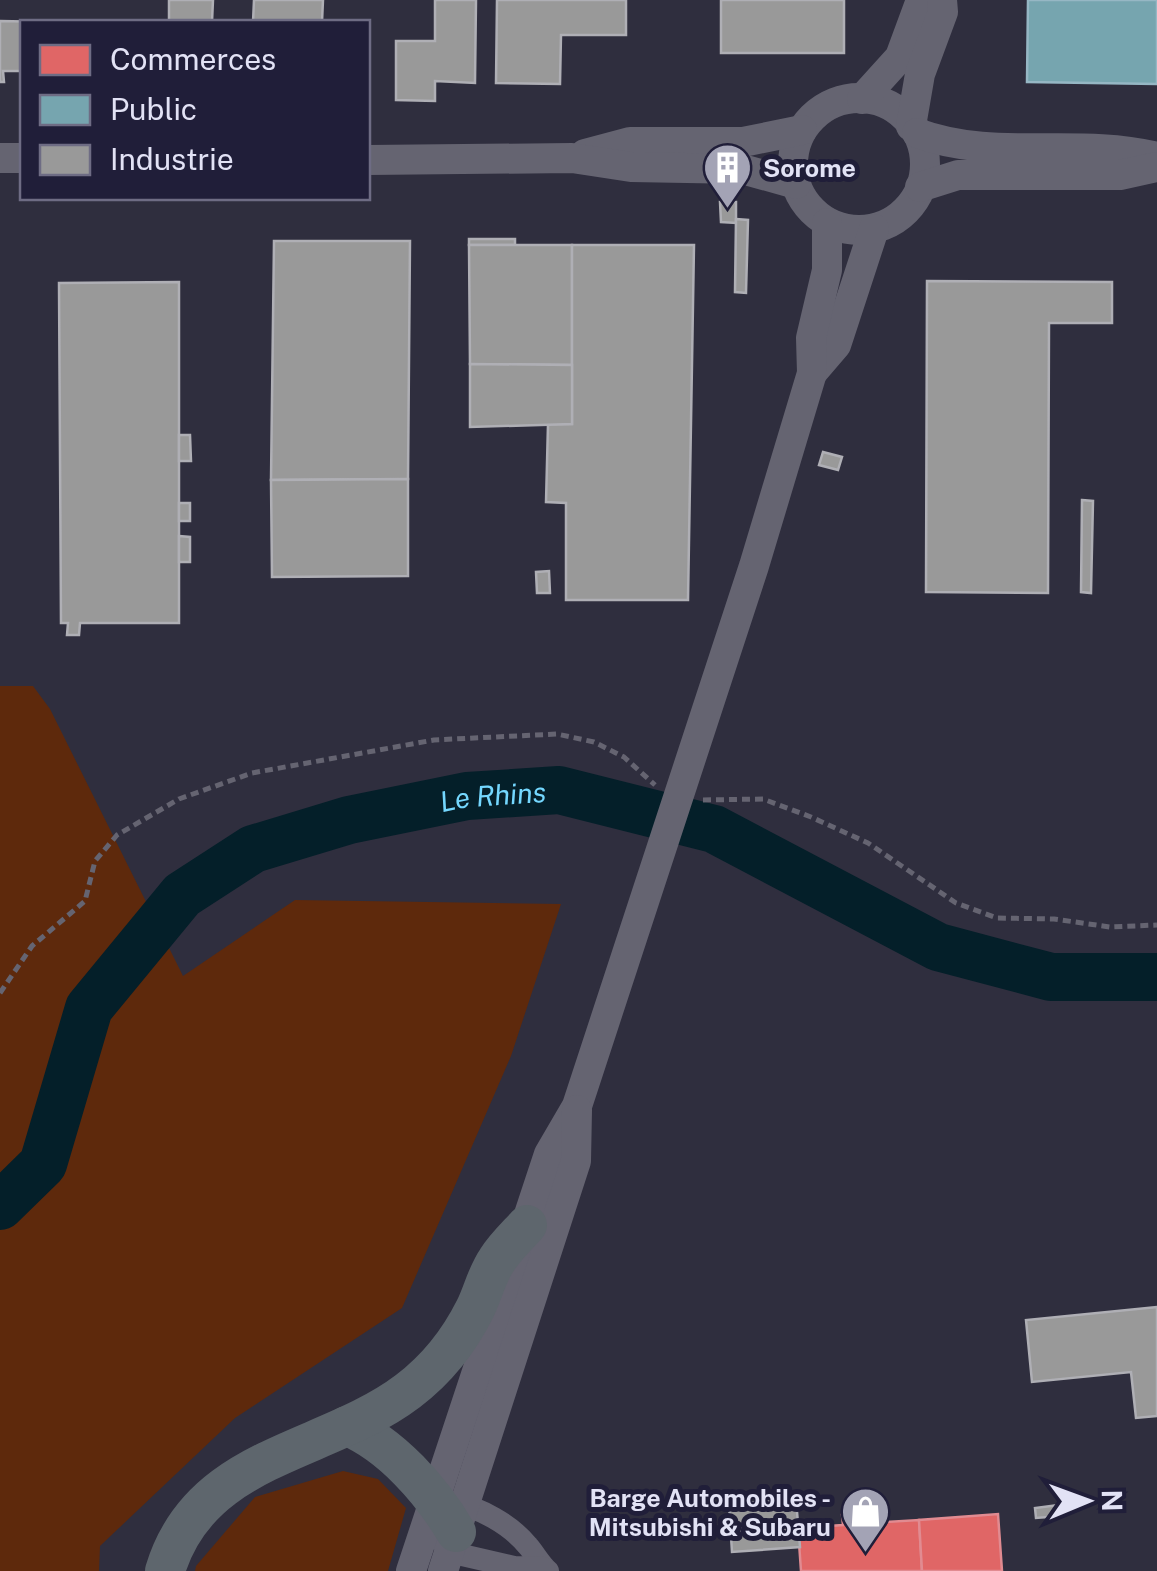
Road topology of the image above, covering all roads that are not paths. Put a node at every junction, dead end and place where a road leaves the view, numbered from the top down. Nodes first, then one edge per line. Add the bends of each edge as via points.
1 (921, 0) edge
2 (942, 0) edge
3 (862, 99) junction
4 (802, 130) junction
5 (914, 130) junction
6 (572, 158) junction
7 (1157, 158) edge
8 (370, 160) edge
9 (1157, 167) edge
10 (796, 184) junction
11 (920, 187) junction
12 (827, 222) junction
13 (874, 229) junction
14 (812, 373) junction
15 (577, 1106) junction
16 (526, 1225) junction
17 (347, 1426) junction
18 (446, 1529) edge
19 (546, 1570) edge
20 (165, 1571) edge
21 (411, 1571) edge

1 - 3 street via 900,57
2 - 5 street via 920,74
3 - 4 street via 830,104
3 - 5 street via 888,105
4 - 6 street via 743,142 630,142
4 - 10 street via 794,150
5 - 7 street via 968,147 1121,148
5 - 11 street via 924,152
6 - 8 street
6 - 10 street via 631,167 742,169
9 - 11 street via 1120,175 958,175
10 - 12 street
11 - 13 street via 893,222
12 - 13 street
12 - 14 street via 828,270 811,338
13 - 14 street via 836,346
14 - 15 street
15 - 16 street via 549,1154
15 - 18 street via 576,1161
16 - 17 highway via 495,1262 465,1326 433,1371
16 - 18 street
17 - 18 highway via 406,1468
17 - 20 highway via 227,1482 192,1516
18 - 19 street via 514,1567
18 - 19 street via 498,1521 526,1542
18 - 21 street

